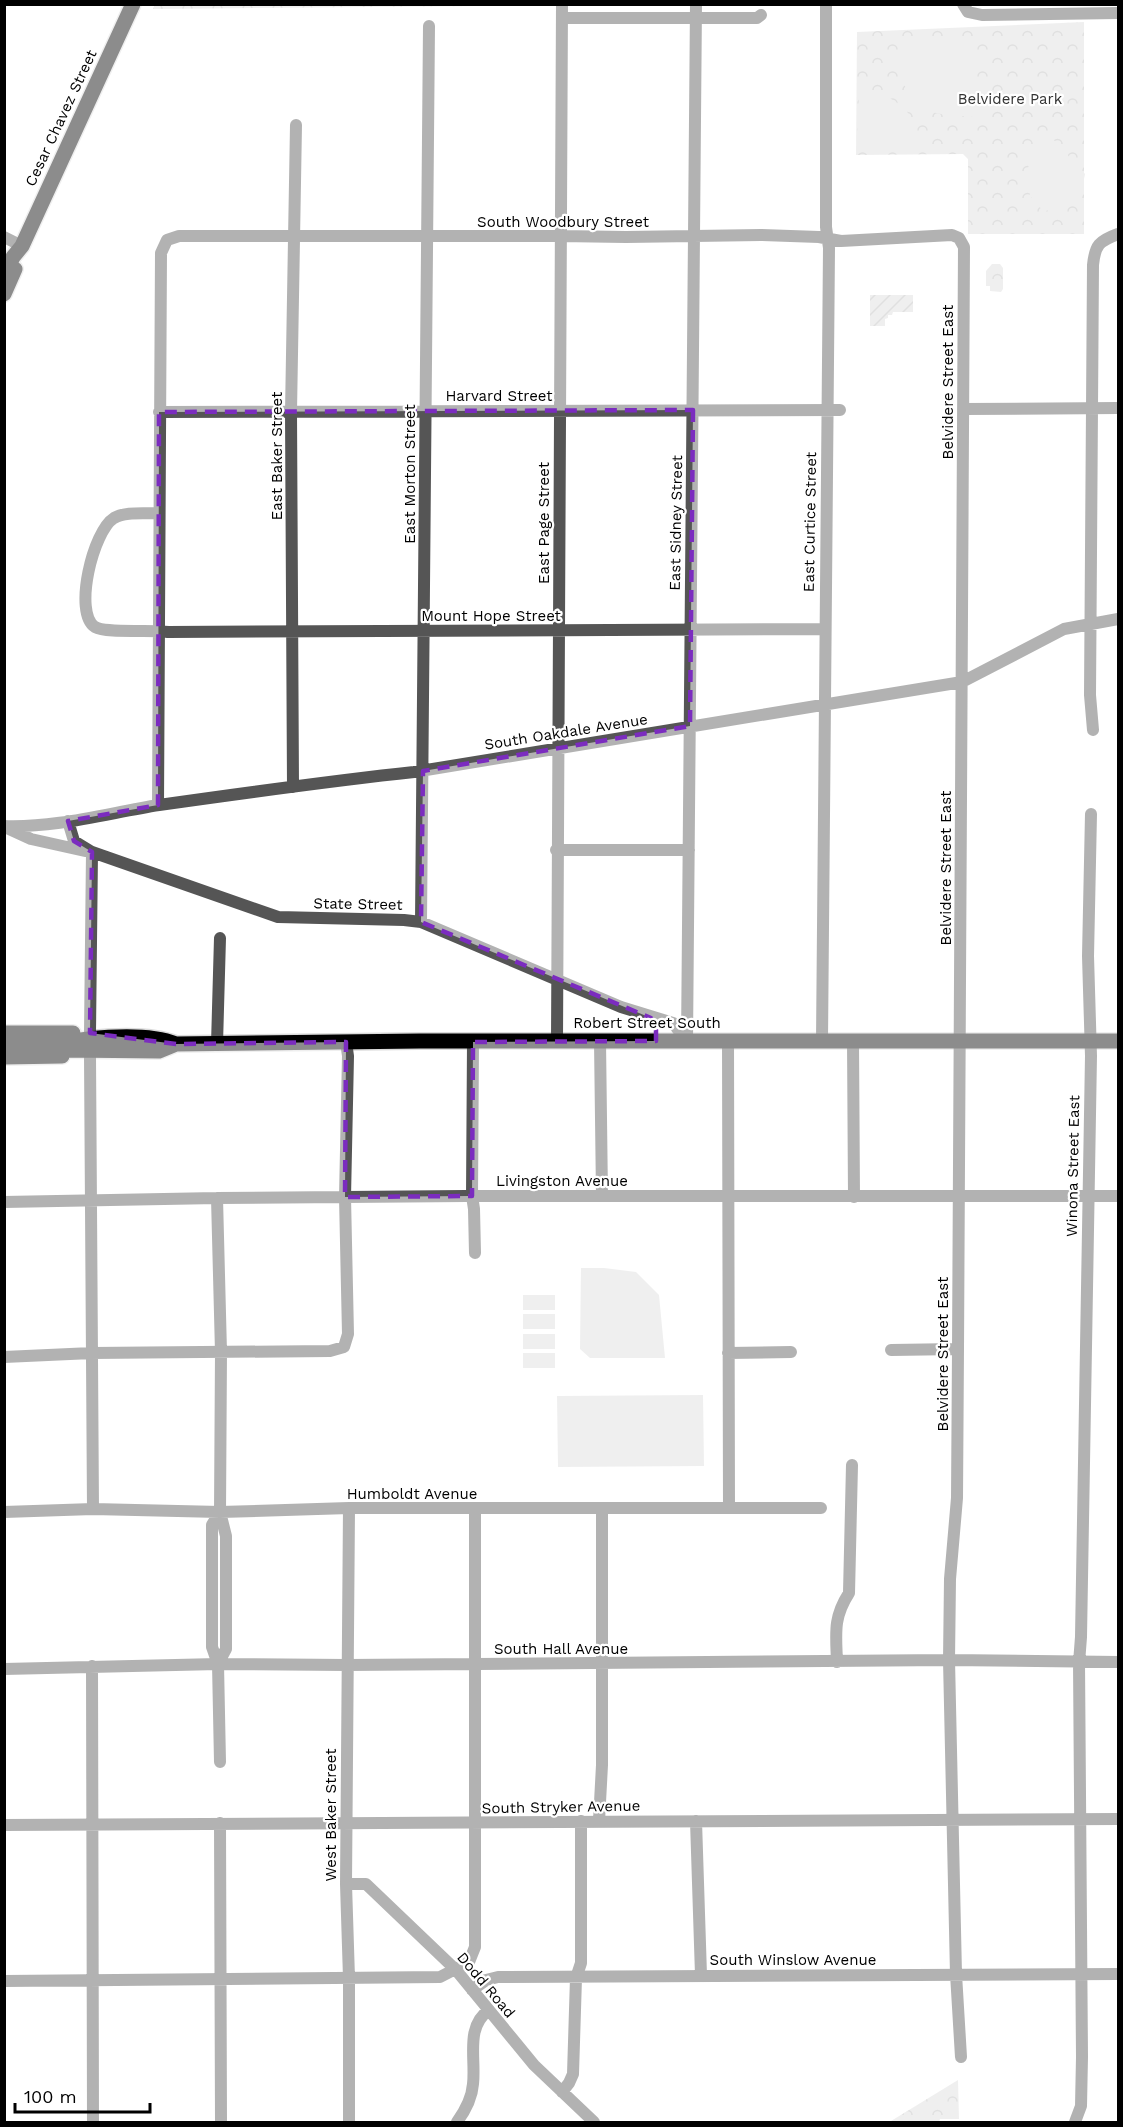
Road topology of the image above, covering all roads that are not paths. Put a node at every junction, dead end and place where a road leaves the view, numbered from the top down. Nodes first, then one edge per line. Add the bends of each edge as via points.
1 (133, 4) edge
2 (562, 4) edge
3 (696, 4) edge
4 (826, 4) edge
5 (965, 8) edge
6 (1097, 9) edge
7 (1119, 13) edge
8 (762, 15) dead end
9 (562, 18) junction
10 (695, 19) junction
11 (429, 26) dead end
12 (296, 125) dead end
13 (1119, 234) edge
14 (295, 236) junction
15 (560, 236) junction
16 (694, 236) junction
17 (4, 237) edge
18 (428, 237) junction
19 (959, 238) joint
20 (828, 239) junction
21 (22, 246) junction
22 (4, 276) edge
23 (4, 294) edge
24 (1119, 408) edge
25 (963, 409) junction
26 (1092, 409) junction
27 (693, 410) junction
28 (840, 410) dead end
29 (425, 411) junction
30 (559, 411) junction
31 (827, 411) junction
32 (159, 412) junction
33 (291, 412) junction
34 (159, 513) junction
35 (1119, 619) edge
36 (1091, 623) junction
37 (824, 629) junction
38 (158, 630) junction
39 (424, 630) junction
40 (690, 630) junction
41 (291, 631) junction
42 (558, 631) junction
43 (962, 682) junction
44 (823, 705) junction
45 (690, 726) junction
46 (1093, 730) dead end
47 (557, 749) junction
48 (423, 771) junction
49 (292, 787) junction
50 (158, 806) junction
51 (1091, 814) dead end
52 (69, 821) junction
53 (4, 826) edge
54 (556, 850) junction
55 (689, 850) junction
56 (92, 852) junction
57 (421, 922) junction
58 (220, 938) dead end
59 (557, 979) junction
60 (651, 1018) junction
61 (4, 1033) edge
62 (90, 1033) junction
63 (557, 1041) junction
64 (600, 1041) junction
65 (656, 1041) junction
66 (728, 1041) junction
67 (822, 1041) junction
68 (853, 1041) junction
69 (960, 1041) junction
70 (1090, 1041) junction
71 (1119, 1041) edge
72 (346, 1042) junction
73 (473, 1042) junction
74 (687, 1042) junction
75 (112, 1044) junction
76 (218, 1044) junction
77 (4, 1046) edge
78 (90, 1056) junction
79 (4, 1057) edge
80 (472, 1196) junction
81 (602, 1196) junction
82 (958, 1196) junction
83 (1119, 1196) edge
84 (345, 1197) junction
85 (728, 1197) junction
86 (854, 1197) junction
87 (1088, 1197) junction
88 (217, 1198) junction
89 (92, 1201) junction
90 (4, 1202) edge
91 (475, 1253) dead end
92 (958, 1349) junction
93 (891, 1350) dead end
94 (221, 1352) junction
95 (791, 1352) dead end
96 (92, 1353) junction
97 (728, 1353) junction
98 (4, 1356) edge
99 (852, 1465) dead end
100 (729, 1507) junction
101 (349, 1508) junction
102 (602, 1508) junction
103 (820, 1508) dead end
104 (93, 1509) junction
105 (475, 1509) junction
106 (4, 1512) edge
107 (220, 1512) junction
108 (949, 1660) junction
109 (837, 1662) junction
110 (1119, 1662) edge
111 (1079, 1663) junction
112 (218, 1664) junction
113 (474, 1664) junction
114 (602, 1664) junction
115 (347, 1665) junction
116 (92, 1666) junction
117 (4, 1669) edge
118 (220, 1762) dead end
119 (1079, 1819) junction
120 (1119, 1819) edge
121 (952, 1820) junction
122 (581, 1821) junction
123 (600, 1821) junction
124 (696, 1821) junction
125 (474, 1822) junction
126 (220, 1823) junction
127 (347, 1823) junction
128 (93, 1824) junction
129 (4, 1825) edge
130 (346, 1884) junction
131 (456, 1970) junction
132 (956, 1974) junction
133 (1119, 1974) edge
134 (1081, 1975) junction
135 (701, 1976) junction
136 (576, 1977) junction
137 (349, 1978) junction
138 (220, 1980) junction
139 (4, 1981) edge
140 (92, 1981) junction
141 (472, 1990) junction
142 (489, 2010) junction
143 (962, 2057) dead end
144 (562, 2092) junction
145 (587, 2120) edge
146 (93, 2122) edge
147 (221, 2122) edge
148 (349, 2122) edge
149 (457, 2122) edge
150 (1075, 2122) edge

1 - 21 main road, Cesar Chavez Street
2 - 9 street, East Page Street
3 - 10 street, East Sidney Street
4 - 20 street, East Curtice Street
5 - 6 street via 982,15
6 - 7 street
8 - 10 street
9 - 10 street
9 - 15 street, East Page Street
10 - 16 street, East Sidney Street
11 - 18 street, East Morton Street
12 - 14 street, East Baker Street
13 - 26 street via 1103,240 1095,249 1092,265
14 - 18 street, South Woodbury Street
14 - 32 street, South Woodbury Street via 167,240 161,253
14 - 33 street, East Baker Street
15 - 16 street, South Woodbury Street
15 - 18 street, South Woodbury Street
15 - 30 street, East Page Street
16 - 20 street, South Woodbury Street
16 - 27 street, East Sidney Street
17 - 21 street
18 - 29 street, East Morton Street
19 - 20 street, South Woodbury Street
19 - 25 street, Belvidere Street East via 964,247
20 - 31 street, East Curtice Street
21 - 22 main road, Cesar Chavez Street
21 - 23 main road, Cesar Chavez Street
24 - 26 street
25 - 26 street
25 - 43 street, Belvidere Street East
26 - 36 street
27 - 30 street, Harvard Street
27 - 31 street, Harvard Street
27 - 40 street, East Sidney Street
28 - 31 street, Harvard Street
29 - 30 street, Harvard Street
29 - 33 street, Harvard Street
29 - 39 street, East Morton Street
30 - 42 street, East Page Street
31 - 37 street, East Curtice Street
32 - 33 street, Harvard Street
32 - 34 street
33 - 41 street, East Baker Street
34 - 38 street
34 - 38 street, Mount Hope Street via 123,514 109,522 92,553 86,607 88,620 99,629
35 - 36 street, South Oakdale Avenue
36 - 43 street, South Oakdale Avenue via 1064,629
36 - 46 street
37 - 40 street, Mount Hope Street
37 - 44 street, East Curtice Street
38 - 41 street, Mount Hope Street
38 - 50 street
39 - 41 street, Mount Hope Street
39 - 42 street, Mount Hope Street
39 - 48 street, East Morton Street
40 - 42 street, Mount Hope Street
40 - 45 street, East Sidney Street
41 - 49 street, East Baker Street
42 - 47 street, East Page Street
43 - 44 street, South Oakdale Avenue
43 - 69 street, Belvidere Street East
44 - 45 street, South Oakdale Avenue
44 - 67 street, East Curtice Street
45 - 47 street, South Oakdale Avenue
45 - 55 street, East Sidney Street
47 - 48 street, South Oakdale Avenue
47 - 54 street, East Page Street
48 - 49 street, South Oakdale Avenue
48 - 57 street, East Morton Street
49 - 50 street, South Oakdale Avenue
50 - 52 street, South Oakdale Avenue
51 - 70 street, Winona Street East
52 - 53 street, South Oakdale Avenue
52 - 56 street, State Street via 74,841
53 - 56 street, State Street via 31,839
54 - 55 street
54 - 59 street, East Page Street
55 - 74 street, East Sidney Street
56 - 57 street, State Street via 278,917
56 - 62 street
57 - 59 street, State Street
58 - 76 street
59 - 60 street, State Street
59 - 63 street, East Page Street
60 - 65 street
60 - 74 street, State Street via 673,1023
61 - 62 main road
62 - 75 main road
63 - 64 main road, Robert Street South
63 - 73 main road, Robert Street South
64 - 65 main road, Robert Street South
64 - 81 street
65 - 74 main road, Robert Street South
66 - 67 main road, Robert Street South
66 - 74 main road, Robert Street South
66 - 85 street
67 - 68 main road, Robert Street South
68 - 69 main road, Robert Street South
68 - 86 street
69 - 70 main road, Robert Street South
69 - 82 street, Belvidere Street East
70 - 71 main road, Robert Street South
70 - 87 street, Winona Street East
72 - 73 main road, Robert Street South
72 - 76 main road, Robert Street South
72 - 84 street
73 - 80 street
75 - 76 main road, Robert Street South via 160,1038 176,1044
75 - 77 main road, Robert Street South via 70,1041
75 - 78 main road via 102,1055
78 - 79 main road
78 - 89 street
80 - 81 street, Livingston Avenue
80 - 84 street, Livingston Avenue
80 - 91 street
81 - 85 street, Livingston Avenue
82 - 86 street, Livingston Avenue
82 - 87 street, Livingston Avenue
82 - 92 street, Belvidere Street East
83 - 87 street, Livingston Avenue
84 - 88 street, Livingston Avenue
84 - 94 street via 348,1334 344,1347 330,1351
85 - 86 street, Livingston Avenue
85 - 97 street
87 - 111 street, Winona Street East
88 - 89 street, Livingston Avenue
88 - 94 street
89 - 90 street, Livingston Avenue
89 - 96 street
92 - 93 street
92 - 108 street, Belvidere Street East via 957,1498
94 - 96 street
94 - 107 street
95 - 97 street
96 - 98 street
96 - 104 street
97 - 100 street
99 - 109 street via 849,1593 836,1620
100 - 102 street, Humboldt Avenue
100 - 103 street, Humboldt Avenue
101 - 105 street, Humboldt Avenue
101 - 107 street, Humboldt Avenue
101 - 115 street, West Baker Street
102 - 105 street, Humboldt Avenue
102 - 114 street
104 - 106 street, Humboldt Avenue
104 - 107 street, Humboldt Avenue
105 - 113 street
107 - 112 street via 212,1525 212,1647
108 - 109 street, South Hall Avenue
108 - 111 street, South Hall Avenue
108 - 121 street, Belvidere Street East
109 - 114 street, South Hall Avenue
110 - 111 street, South Hall Avenue
111 - 119 street, Winona Street East
112 - 115 street, South Hall Avenue
112 - 116 street, South Hall Avenue
112 - 118 street
113 - 114 street, South Hall Avenue
113 - 115 street, South Hall Avenue
113 - 125 street
114 - 123 street
115 - 127 street, West Baker Street
116 - 117 street, South Hall Avenue
116 - 128 street
119 - 120 street, South Stryker Avenue
119 - 121 street, South Stryker Avenue
119 - 134 street, Winona Street East
121 - 124 street, South Stryker Avenue
121 - 132 street, Belvidere Street East
122 - 123 street, South Stryker Avenue
122 - 125 street, South Stryker Avenue
122 - 136 street via 581,1963
123 - 124 street, South Stryker Avenue
124 - 135 street
125 - 127 street, South Stryker Avenue
125 - 131 street via 475,1947 469,1962
126 - 127 street, South Stryker Avenue
126 - 128 street, South Stryker Avenue
126 - 138 street
127 - 130 street, West Baker Street
128 - 129 street, South Stryker Avenue
128 - 140 street
130 - 131 street, Dodd Road via 366,1884
130 - 137 street, West Baker Street
131 - 137 street via 440,1977
131 - 141 street, Dodd Road
132 - 134 street, South Winslow Avenue
132 - 135 street, South Winslow Avenue
132 - 143 street, Belvidere Street East
133 - 134 street, South Winslow Avenue
134 - 150 street, Winona Street East via 1081,2106
135 - 136 street, South Winslow Avenue
136 - 141 street, South Winslow Avenue via 498,1977
136 - 144 street via 573,2074
137 - 138 street
137 - 148 street, West Baker Street
138 - 140 street
138 - 147 street
139 - 140 street
140 - 146 street
141 - 142 street, Dodd Road
142 - 144 street, Dodd Road
142 - 149 street via 479,2017 474,2030 473,2086
144 - 145 street, Dodd Road

